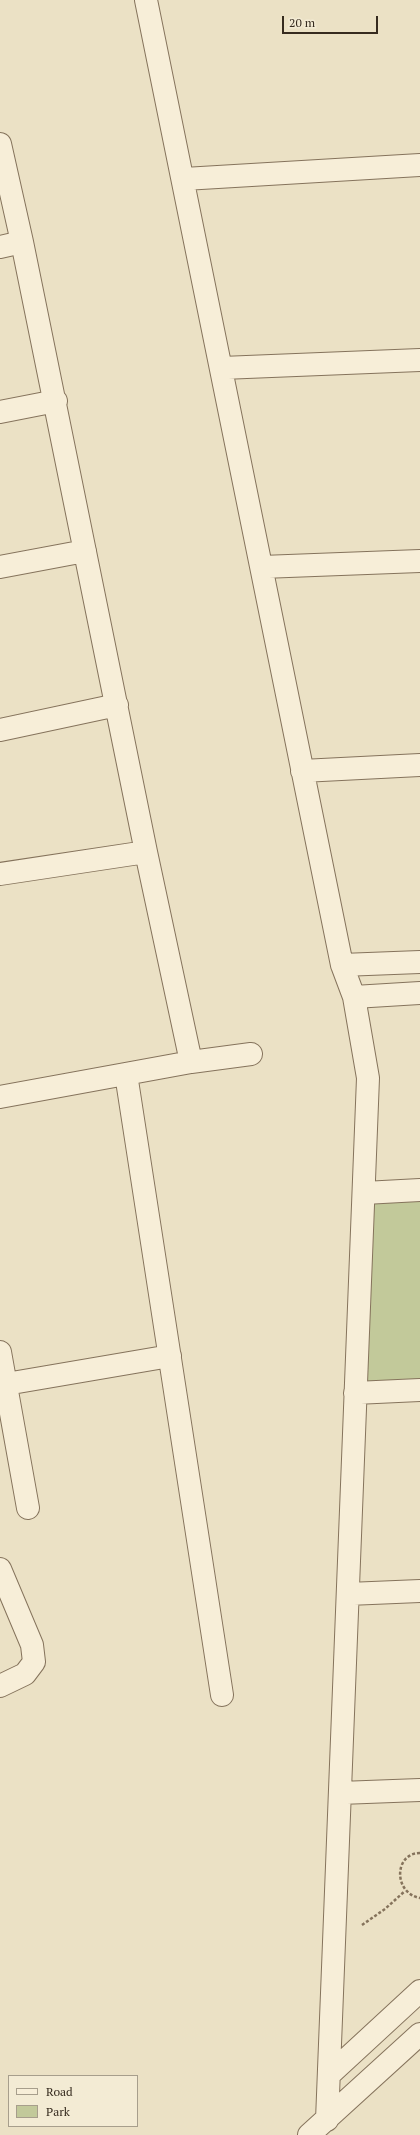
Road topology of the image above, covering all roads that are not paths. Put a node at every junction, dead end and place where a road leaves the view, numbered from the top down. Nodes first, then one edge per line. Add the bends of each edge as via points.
1 (146, 0) edge
2 (0, 144) edge
3 (420, 164) edge
4 (184, 179) junction
5 (22, 242) junction
6 (0, 247) edge
7 (420, 360) edge
8 (222, 368) junction
9 (56, 401) junction
10 (0, 412) edge
11 (85, 551) junction
12 (420, 561) edge
13 (0, 567) edge
14 (262, 567) junction
15 (116, 705) junction
16 (0, 730) edge
17 (420, 765) edge
18 (302, 771) junction
19 (146, 852) junction
20 (0, 874) edge
21 (420, 962) edge
22 (342, 965) junction
23 (420, 994) edge
24 (354, 997) junction
25 (251, 1054) dead end
26 (191, 1062) junction
27 (126, 1074) junction
28 (0, 1097) edge
29 (420, 1190) edge
30 (364, 1193) junction
31 (0, 1352) edge
32 (170, 1356) junction
33 (6, 1384) junction
34 (420, 1390) edge
35 (355, 1392) junction
36 (28, 1508) dead end
37 (0, 1569) edge
38 (420, 1591) edge
39 (348, 1594) junction
40 (0, 1686) edge
41 (222, 1695) dead end
42 (420, 1790) edge
43 (340, 1793) junction
44 (420, 1991) edge
45 (420, 2034) edge
46 (329, 2075) junction
47 (326, 2120) junction
48 (309, 2135) edge

1 - 4 street
2 - 5 street
3 - 4 street
4 - 8 street
5 - 6 street
5 - 9 street
7 - 8 street
8 - 14 street
9 - 10 street
9 - 11 street
11 - 13 street
11 - 15 street
12 - 14 street
14 - 18 street
15 - 16 street
15 - 19 street
17 - 18 street
18 - 22 street
19 - 20 street
19 - 26 street
21 - 22 street
22 - 24 street
23 - 24 street
24 - 30 street via 368,1078
25 - 26 street
26 - 27 street
27 - 28 street
27 - 32 street
29 - 30 street
30 - 35 street
31 - 33 street
32 - 33 street
32 - 41 street
33 - 36 street
34 - 35 street
35 - 39 street
37 - 40 street via 32,1645 34,1662 25,1674
38 - 39 street
39 - 43 street
42 - 43 street
43 - 46 street
44 - 46 street
45 - 47 street
46 - 47 street
47 - 48 street

